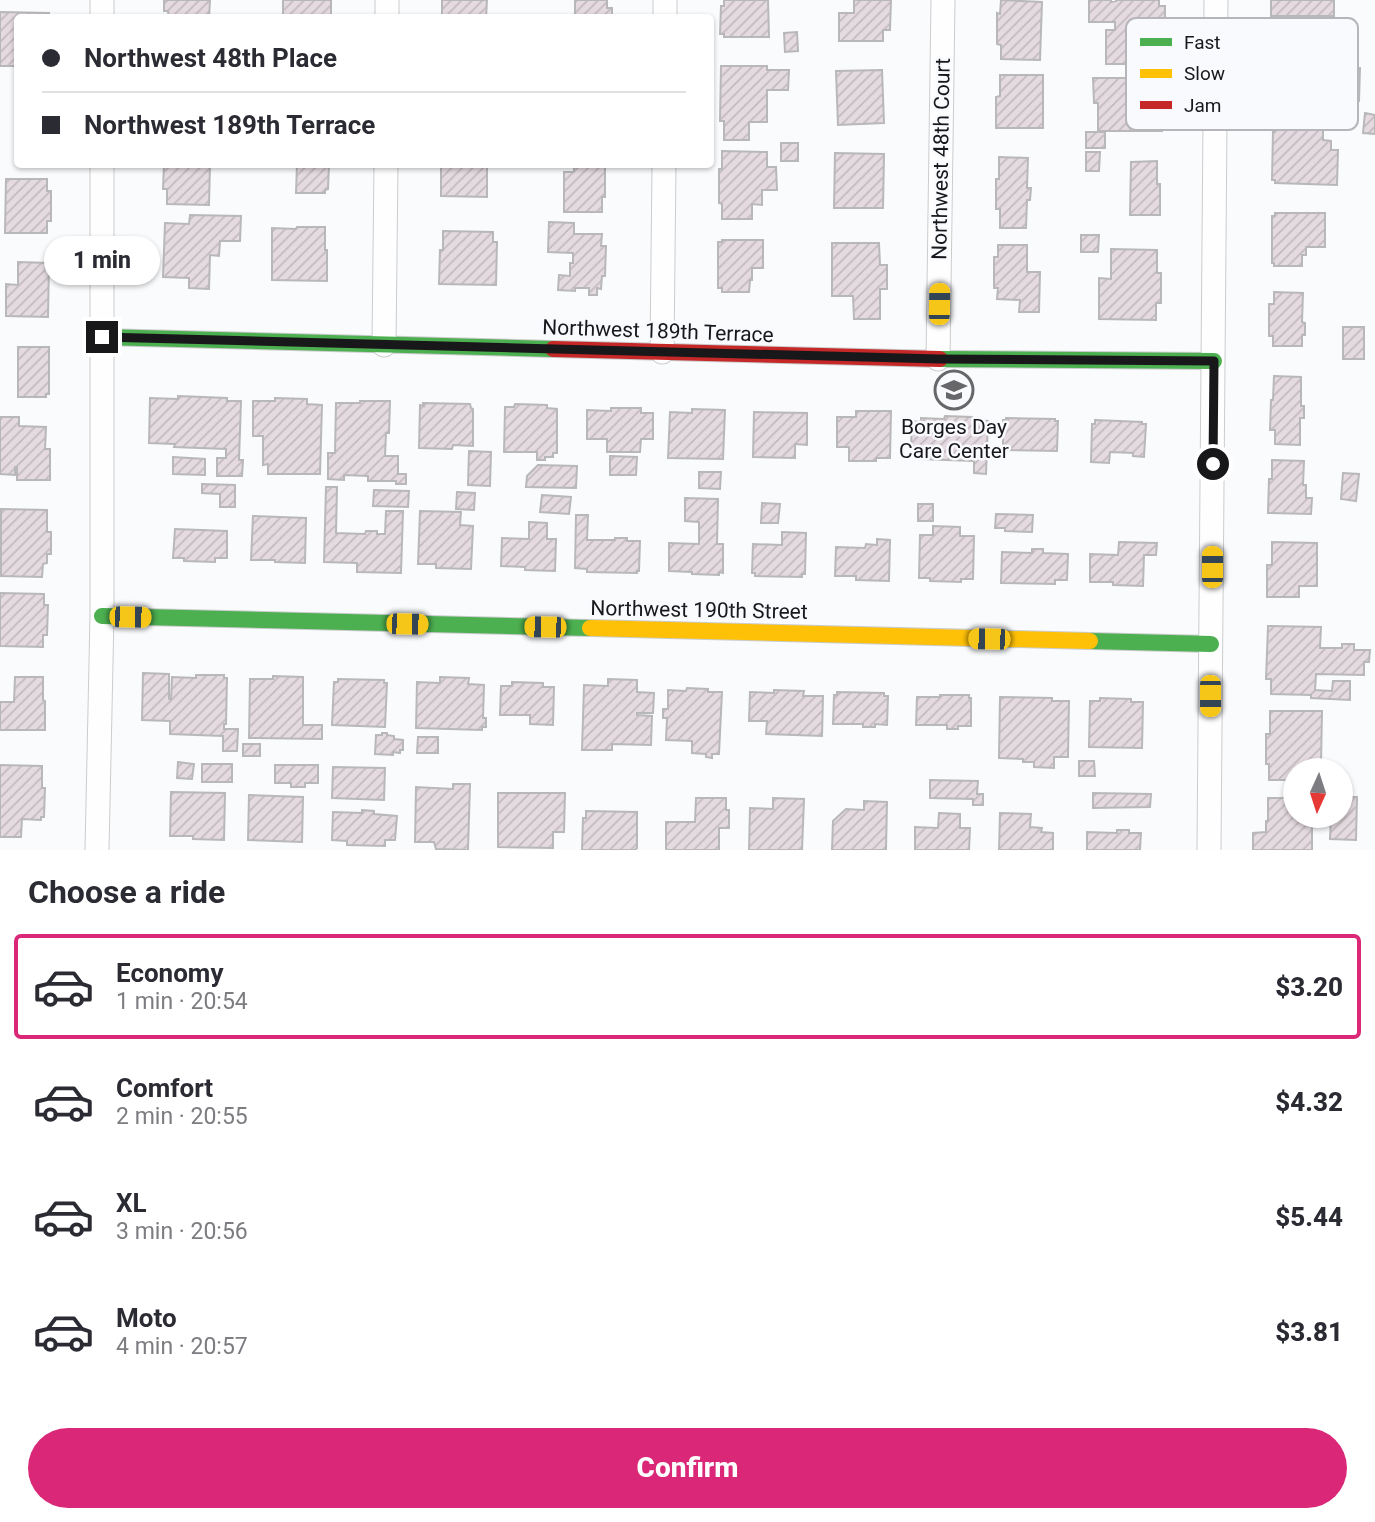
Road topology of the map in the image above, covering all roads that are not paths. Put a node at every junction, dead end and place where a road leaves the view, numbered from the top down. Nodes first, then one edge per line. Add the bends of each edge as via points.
1 (943, 0) edge
2 (1216, 0) edge
3 (1216, 18) edge
4 (1215, 130) edge
5 (102, 168) edge
6 (386, 168) edge
7 (664, 168) edge
8 (102, 337) junction
9 (384, 345) junction
10 (662, 352) junction
11 (939, 359) junction
12 (1214, 361) junction
13 (102, 616) junction
14 (1211, 644) junction
15 (97, 850) edge
16 (1209, 850) edge

1 - 11 street, Northwest 48th Court
2 - 3 street
4 - 12 street
5 - 8 street
6 - 9 street
7 - 10 street
8 - 9 street, Northwest 189th Terrace
8 - 13 street
9 - 10 street, Northwest 189th Terrace
10 - 11 street, Northwest 189th Terrace
11 - 12 street, Northwest 189th Terrace
12 - 14 street
13 - 14 street, Northwest 190th Street
13 - 15 street
14 - 16 street

